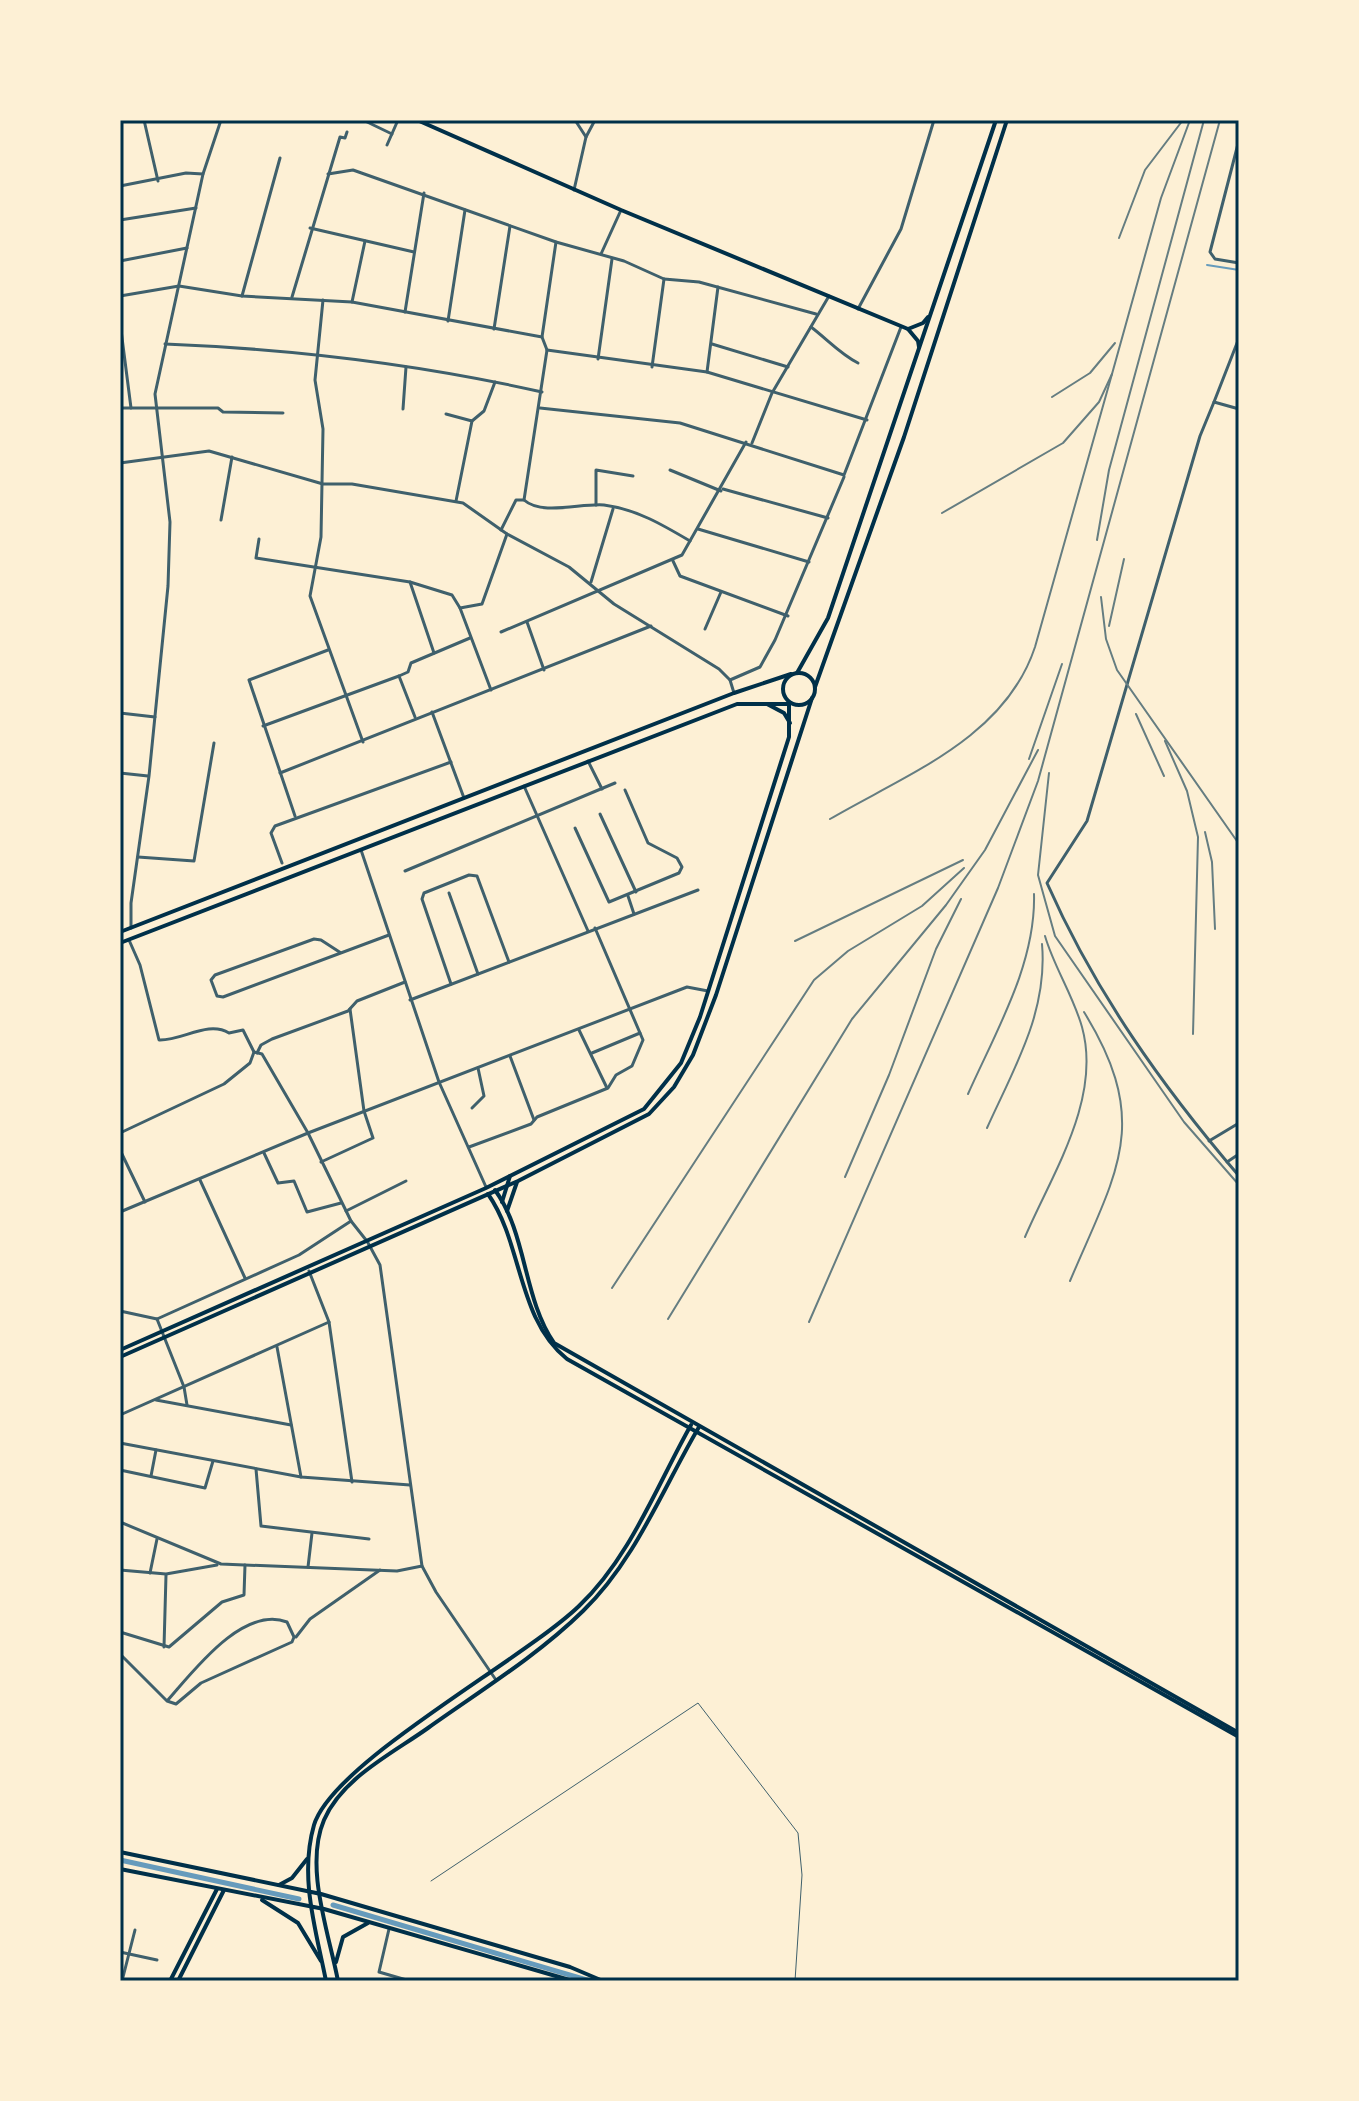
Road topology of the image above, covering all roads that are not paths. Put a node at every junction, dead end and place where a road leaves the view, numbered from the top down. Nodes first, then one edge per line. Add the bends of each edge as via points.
1 (144, 120) edge
2 (221, 120) edge
3 (363, 120) edge
4 (398, 120) edge
5 (417, 120) edge
6 (575, 120) edge
7 (595, 120) edge
8 (934, 120) edge
9 (996, 120) edge
10 (1007, 120) edge
11 (347, 132) dead end
12 (392, 134) junction
13 (586, 137) junction
14 (1239, 140) edge
15 (387, 145) dead end
16 (280, 158) dead end
17 (203, 174) junction
18 (328, 174) junction
19 (158, 181) junction
20 (975, 185) junction
21 (120, 186) edge
22 (985, 188) junction
23 (574, 190) junction
24 (424, 193) junction
25 (196, 208) junction
26 (466, 208) junction
27 (621, 210) junction
28 (120, 220) edge
29 (510, 225) junction
30 (310, 228) junction
31 (365, 241) junction
32 (556, 242) junction
33 (187, 248) junction
34 (414, 252) junction
35 (601, 255) junction
36 (613, 258) junction
37 (120, 261) edge
38 (1239, 263) edge
39 (664, 279) junction
40 (179, 286) junction
41 (718, 287) junction
42 (120, 296) edge
43 (242, 296) junction
44 (829, 296) junction
45 (292, 297) junction
46 (323, 300) junction
47 (352, 302) junction
48 (858, 309) junction
49 (405, 312) junction
50 (932, 312) junction
51 (816, 314) junction
52 (448, 321) junction
53 (811, 327) junction
54 (901, 327) junction
55 (494, 329) junction
56 (908, 329) junction
57 (121, 330) edge
58 (542, 337) junction
59 (1239, 338) edge
60 (165, 344) junction
61 (712, 344) junction
62 (547, 350) junction
63 (919, 350) junction
64 (318, 356) junction
65 (598, 359) junction
66 (123, 362) edge
67 (858, 363) dead end
68 (406, 367) junction
69 (652, 367) junction
70 (788, 367) junction
71 (707, 372) junction
72 (495, 381) junction
73 (542, 392) junction
74 (772, 393) junction
75 (1214, 402) junction
76 (155, 407) junction
77 (120, 408) edge
78 (131, 408) junction
79 (540, 408) junction
80 (403, 409) dead end
81 (1239, 409) edge
82 (283, 413) dead end
83 (446, 414) dead end
84 (867, 420) junction
85 (472, 421) junction
86 (746, 442) junction
87 (752, 443) junction
88 (162, 455) junction
89 (232, 457) junction
90 (120, 463) edge
91 (670, 470) dead end
92 (844, 475) junction
93 (633, 476) dead end
94 (323, 484) junction
95 (721, 490) junction
96 (524, 500) junction
97 (456, 501) junction
98 (596, 505) junction
99 (613, 507) junction
100 (828, 518) junction
101 (221, 520) dead end
102 (698, 529) junction
103 (501, 530) junction
104 (507, 534) junction
105 (259, 539) dead end
106 (690, 541) junction
107 (672, 560) junction
108 (809, 562) junction
109 (315, 569) junction
110 (833, 580) dead end
111 (410, 582) junction
112 (591, 582) junction
113 (601, 590) junction
114 (721, 591) junction
115 (837, 592) junction
116 (460, 608) junction
117 (788, 616) junction
118 (527, 622) junction
119 (651, 626) junction
120 (705, 629) dead end
121 (501, 632) dead end
122 (470, 638) junction
123 (328, 650) junction
124 (434, 653) junction
125 (544, 670) junction
126 (794, 674) junction
127 (399, 676) junction
128 (730, 680) junction
129 (815, 687) junction
130 (491, 690) junction
131 (734, 693) junction
132 (346, 696) junction
133 (812, 698) junction
134 (761, 702) junction
135 (789, 704) junction
136 (432, 712) junction
137 (120, 713) edge
138 (155, 717) junction
139 (416, 718) junction
140 (790, 723) junction
141 (263, 726) junction
142 (363, 742) junction
143 (214, 743) dead end
144 (588, 761) junction
145 (451, 762) junction
146 (120, 773) edge
147 (280, 773) junction
148 (149, 776) junction
149 (615, 783) dead end
150 (524, 786) junction
151 (602, 789) junction
152 (625, 790) dead end
153 (464, 798) junction
154 (600, 814) dead end
155 (539, 815) junction
156 (295, 816) junction
157 (575, 828) dead end
158 (361, 850) junction
159 (137, 857) junction
160 (282, 863) dead end
161 (405, 871) dead end
162 (698, 890) dead end
163 (636, 892) junction
164 (449, 893) dead end
165 (628, 896) junction
166 (737, 901) junction
167 (743, 903) junction
168 (634, 914) junction
169 (131, 928) junction
170 (595, 928) junction
171 (588, 931) junction
172 (120, 932) edge
173 (389, 935) junction
174 (128, 939) junction
175 (120, 943) edge
176 (341, 953) junction
177 (509, 962) junction
178 (478, 974) junction
179 (405, 982) junction
180 (451, 984) junction
181 (710, 991) junction
182 (410, 1000) junction
183 (350, 1009) junction
184 (629, 1009) junction
185 (579, 1030) junction
186 (640, 1033) junction
187 (255, 1052) junction
188 (590, 1053) junction
189 (510, 1056) junction
190 (478, 1068) junction
191 (439, 1082) junction
192 (608, 1088) junction
193 (472, 1108) dead end
194 (364, 1111) junction
195 (534, 1120) junction
196 (1239, 1123) edge
197 (120, 1133) edge
198 (308, 1133) junction
199 (1209, 1141) junction
200 (468, 1147) junction
201 (120, 1150) edge
202 (264, 1153) junction
203 (1239, 1154) edge
204 (321, 1162) junction
205 (1227, 1162) junction
206 (514, 1172) junction
207 (1239, 1176) edge
208 (200, 1180) junction
209 (406, 1181) dead end
210 (518, 1181) junction
211 (506, 1186) junction
212 (496, 1190) junction
213 (487, 1191) junction
214 (145, 1202) junction
215 (341, 1203) junction
216 (502, 1203) junction
217 (346, 1211) junction
218 (120, 1212) edge
219 (504, 1213) junction
220 (351, 1221) junction
221 (366, 1240) junction
222 (370, 1245) junction
223 (309, 1271) junction
224 (245, 1278) junction
225 (120, 1311) edge
226 (157, 1319) junction
227 (329, 1322) junction
228 (161, 1330) junction
229 (164, 1337) junction
230 (276, 1346) junction
231 (120, 1350) edge
232 (120, 1357) edge
233 (184, 1387) junction
234 (156, 1400) junction
235 (187, 1405) junction
236 (120, 1415) edge
237 (291, 1425) junction
238 (691, 1425) junction
239 (698, 1429) junction
240 (120, 1443) edge
241 (156, 1450) junction
242 (213, 1461) junction
243 (256, 1469) junction
244 (120, 1470) edge
245 (151, 1476) junction
246 (301, 1477) junction
247 (352, 1482) junction
248 (410, 1485) junction
249 (120, 1522) edge
250 (312, 1533) junction
251 (157, 1539) junction
252 (369, 1539) dead end
253 (221, 1564) junction
254 (245, 1565) junction
255 (422, 1566) junction
256 (308, 1567) junction
257 (120, 1570) edge
258 (380, 1570) junction
259 (150, 1573) junction
260 (166, 1574) junction
261 (120, 1632) edge
262 (294, 1640) junction
263 (164, 1647) junction
264 (120, 1654) edge
265 (492, 1674) junction
266 (496, 1680) junction
267 (167, 1701) junction
268 (1239, 1735) edge
269 (120, 1852) edge
270 (309, 1857) junction
271 (120, 1869) edge
272 (431, 1881) dead end
273 (278, 1885) junction
274 (217, 1889) junction
275 (224, 1890) junction
276 (309, 1891) junction
277 (321, 1894) junction
278 (256, 1897) junction
279 (311, 1907) junction
280 (324, 1909) junction
281 (369, 1922) junction
282 (389, 1929) junction
283 (135, 1930) dead end
284 (120, 1952) edge
285 (128, 1952) junction
286 (157, 1960) dead end
287 (323, 1967) junction
288 (335, 1968) junction
289 (122, 1981) edge
290 (170, 1981) edge
291 (178, 1981) edge
292 (326, 1981) edge
293 (338, 1981) edge
294 (410, 1981) edge
295 (573, 1981) edge
296 (603, 1981) edge
297 (795, 1981) edge

1 - 19 street
2 - 17 street
3 - 12 street
4 - 12 street
5 - 23 main road
6 - 13 street
7 - 13 street
8 - 48 street via 901,229
9 - 20 main road
10 - 22 main road
11 - 18 street via 340,137
12 - 15 street
13 - 23 street
14 - 38 street via 1210,252 1215,259
16 - 43 street
17 - 19 street
17 - 25 street
18 - 24 street via 353,170
18 - 30 street
19 - 21 street
20 - 22 main road
20 - 50 main road
22 - 129 main road
23 - 27 main road
24 - 26 street
24 - 34 street
25 - 28 street
25 - 33 street
26 - 29 street
26 - 52 street
27 - 35 street
27 - 44 main road
29 - 32 street
29 - 55 street
30 - 31 street
30 - 45 street
31 - 34 street
31 - 47 street
32 - 35 street
32 - 58 street
33 - 37 street
33 - 40 street
34 - 49 street
35 - 36 street
36 - 39 street
36 - 65 street
39 - 41 street
39 - 69 street
40 - 42 street
40 - 43 street
40 - 60 street
41 - 51 street
41 - 61 street
43 - 45 street
44 - 48 main road
44 - 51 street
45 - 46 street
46 - 47 street
46 - 64 street
47 - 49 street
48 - 54 main road
49 - 52 street
50 - 56 main road
50 - 63 main road
51 - 53 street
52 - 55 street
53 - 67 street
53 - 70 street
54 - 56 main road
54 - 84 street
55 - 58 street
56 - 63 main road
57 - 66 street
58 - 62 street
59 - 75 street
60 - 64 street
60 - 76 street
61 - 70 street
61 - 71 street
62 - 65 street
62 - 73 street
63 - 115 main road
64 - 68 street
64 - 94 street
65 - 69 street
66 - 78 street
68 - 72 street
68 - 80 street
69 - 71 street
70 - 74 street
71 - 74 street
72 - 73 street
72 - 85 street via 488,404
73 - 79 street
74 - 84 street
74 - 87 street
75 - 81 street
75 - 199 street via 1087,821 1047,883 1097,985
76 - 78 street
76 - 82 street
76 - 88 street
77 - 78 street
79 - 86 street via 680,423
79 - 96 street
83 - 85 street
84 - 92 street
85 - 97 street
86 - 87 street
86 - 95 street
87 - 92 street
88 - 89 street via 209,451
88 - 90 street
88 - 138 street via 170,522
89 - 94 street
89 - 101 street
91 - 95 street
92 - 100 street
93 - 98 street via 596,470
94 - 97 street
94 - 109 street
95 - 100 street
95 - 102 street
96 - 98 street via 549,508
96 - 103 street via 516,500
97 - 103 street
98 - 99 street
99 - 106 street via 635,512
99 - 112 street
100 - 108 street
102 - 106 street
102 - 108 street
103 - 104 street
104 - 112 street
104 - 116 street via 482,604
105 - 109 street via 256,558
106 - 107 street
107 - 113 street
107 - 114 street via 680,576
108 - 117 street
109 - 111 street
109 - 123 street via 310,596
110 - 115 main road
111 - 116 street via 452,595
111 - 124 street
112 - 113 street
113 - 118 street
113 - 119 street
114 - 117 street
114 - 120 street
115 - 126 main road via 822,632
116 - 122 street
117 - 128 street via 760,667
118 - 121 street
118 - 125 street
119 - 125 street
119 - 128 street
122 - 124 street
122 - 130 street
123 - 132 street
123 - 141 street via 249,680
124 - 127 street via 411,663
125 - 130 street
126 - 129 main road via 809,676
126 - 131 main road
126 - 135 main road via 782,689
127 - 132 street
127 - 139 street
128 - 131 street
129 - 133 main road
130 - 136 street
131 - 153 main road
132 - 141 street
132 - 142 street
133 - 135 main road via 803,705
133 - 167 main road
134 - 135 main road
134 - 140 main road via 784,713
134 - 144 main road via 737,704
135 - 140 main road
136 - 139 street
136 - 145 street
137 - 138 street
138 - 148 street
139 - 142 street
140 - 166 main road
141 - 147 street
142 - 147 street
143 - 159 street via 194,861
144 - 150 main road
144 - 151 street
145 - 153 street
145 - 156 street
146 - 148 street
147 - 156 street
148 - 159 street
149 - 151 street
150 - 155 street
150 - 158 main road
151 - 155 street
152 - 163 street via 648,843 677,858 682,867
153 - 169 main road
154 - 163 street
155 - 161 street
155 - 171 street
156 - 160 street via 271,829
157 - 165 street via 607,899
158 - 173 street
158 - 174 main road
159 - 169 street
162 - 168 street
163 - 165 street
164 - 178 street
165 - 168 street
166 - 167 main road
166 - 181 main road
167 - 210 main road via 716,995 674,1087 649,1114
168 - 170 street
169 - 172 main road
170 - 171 street
170 - 184 street
171 - 177 street
173 - 176 street
173 - 179 street
174 - 175 main road
174 - 187 street via 159,1040 206,1029 243,1030
176 - 176 street via 220,998 211,980 314,939
177 - 178 street
177 - 180 street via 477,876 469,875 424,893 422,899
178 - 180 street
179 - 182 street
179 - 183 street via 357,1001
180 - 182 street
181 - 184 street via 687,987
181 - 206 main road via 681,1063 644,1109
182 - 191 street
183 - 187 street via 272,1039
183 - 194 street
184 - 185 street
184 - 186 street
185 - 188 street
185 - 189 street
186 - 188 street
186 - 192 street via 643,1040 632,1066 616,1075
187 - 197 street via 250,1063 224,1084
187 - 198 street via 262,1054
188 - 192 street
189 - 190 street
189 - 195 street
190 - 191 street
190 - 193 street via 484,1096
191 - 194 street
191 - 200 street
192 - 195 street
194 - 198 street
194 - 204 street via 373,1138
195 - 200 street
196 - 199 street
198 - 202 street
198 - 204 street
199 - 205 street
200 - 213 street
201 - 214 street
202 - 208 street
202 - 215 street via 278,1183 294,1181 307,1212
203 - 205 street
204 - 215 street
205 - 207 street
206 - 211 main road
206 - 213 main road
208 - 214 street
208 - 224 street
209 - 217 street
210 - 211 main road
210 - 219 main road
211 - 212 main road
211 - 216 main road
212 - 213 main road
212 - 216 main road
213 - 219 main road
213 - 221 main road
213 - 222 main road
214 - 218 street
215 - 217 street
216 - 219 main road
217 - 220 street
219 - 238 main road via 554,1343
220 - 221 street
220 - 224 street via 299,1255
221 - 222 street
221 - 228 main road
222 - 223 main road
222 - 248 street via 381,1268
223 - 227 street
223 - 229 main road
224 - 226 street
225 - 226 street
226 - 228 street
227 - 230 street
227 - 247 street
228 - 229 street
228 - 231 main road
229 - 232 main road
229 - 233 street
230 - 233 street
230 - 237 street
233 - 234 street
233 - 235 street
234 - 235 street
234 - 236 street
235 - 237 street
237 - 246 street
238 - 239 main road
238 - 265 main road via 597,1586 567,1617
239 - 266 main road via 615,1573 565,1628
239 - 268 main road
240 - 241 street
241 - 242 street
241 - 245 street
242 - 243 street
242 - 245 street via 205,1488
243 - 246 street
243 - 250 street via 261,1526
244 - 245 street
246 - 247 street
247 - 248 street
248 - 255 street
249 - 251 street
250 - 252 street
250 - 256 street
251 - 253 street
251 - 259 street
253 - 254 street
253 - 260 street
254 - 256 street
254 - 263 street via 244,1595 222,1602 176,1644
255 - 258 street
255 - 265 street
256 - 258 street
257 - 259 street
258 - 262 street via 310,1619
259 - 260 street
260 - 263 street
261 - 263 street
262 - 267 street via 201,1683 181,1701
262 - 267 street via 283,1619 234,1634 207,1655
264 - 267 street
265 - 266 street
265 - 270 main road via 337,1786 315,1824
266 - 277 main road via 373,1766 339,1797 319,1835
269 - 273 main road
270 - 273 main road via 292,1878
270 - 276 main road
271 - 274 main road
272 - 297 lane via 698,1703 798,1833 802,1875
273 - 276 main road
274 - 275 main road
274 - 290 main road
275 - 278 main road
275 - 291 main road
276 - 277 main road
276 - 279 main road
277 - 280 main road
277 - 296 main road
278 - 279 main road
278 - 287 main road via 298,1923
279 - 280 main road
279 - 287 main road
280 - 281 main road
280 - 288 main road
281 - 282 main road
281 - 288 main road via 343,1937
282 - 294 street via 379,1972
282 - 295 main road
283 - 285 street
284 - 285 street
285 - 286 street
285 - 289 street
287 - 292 main road
288 - 293 main road

